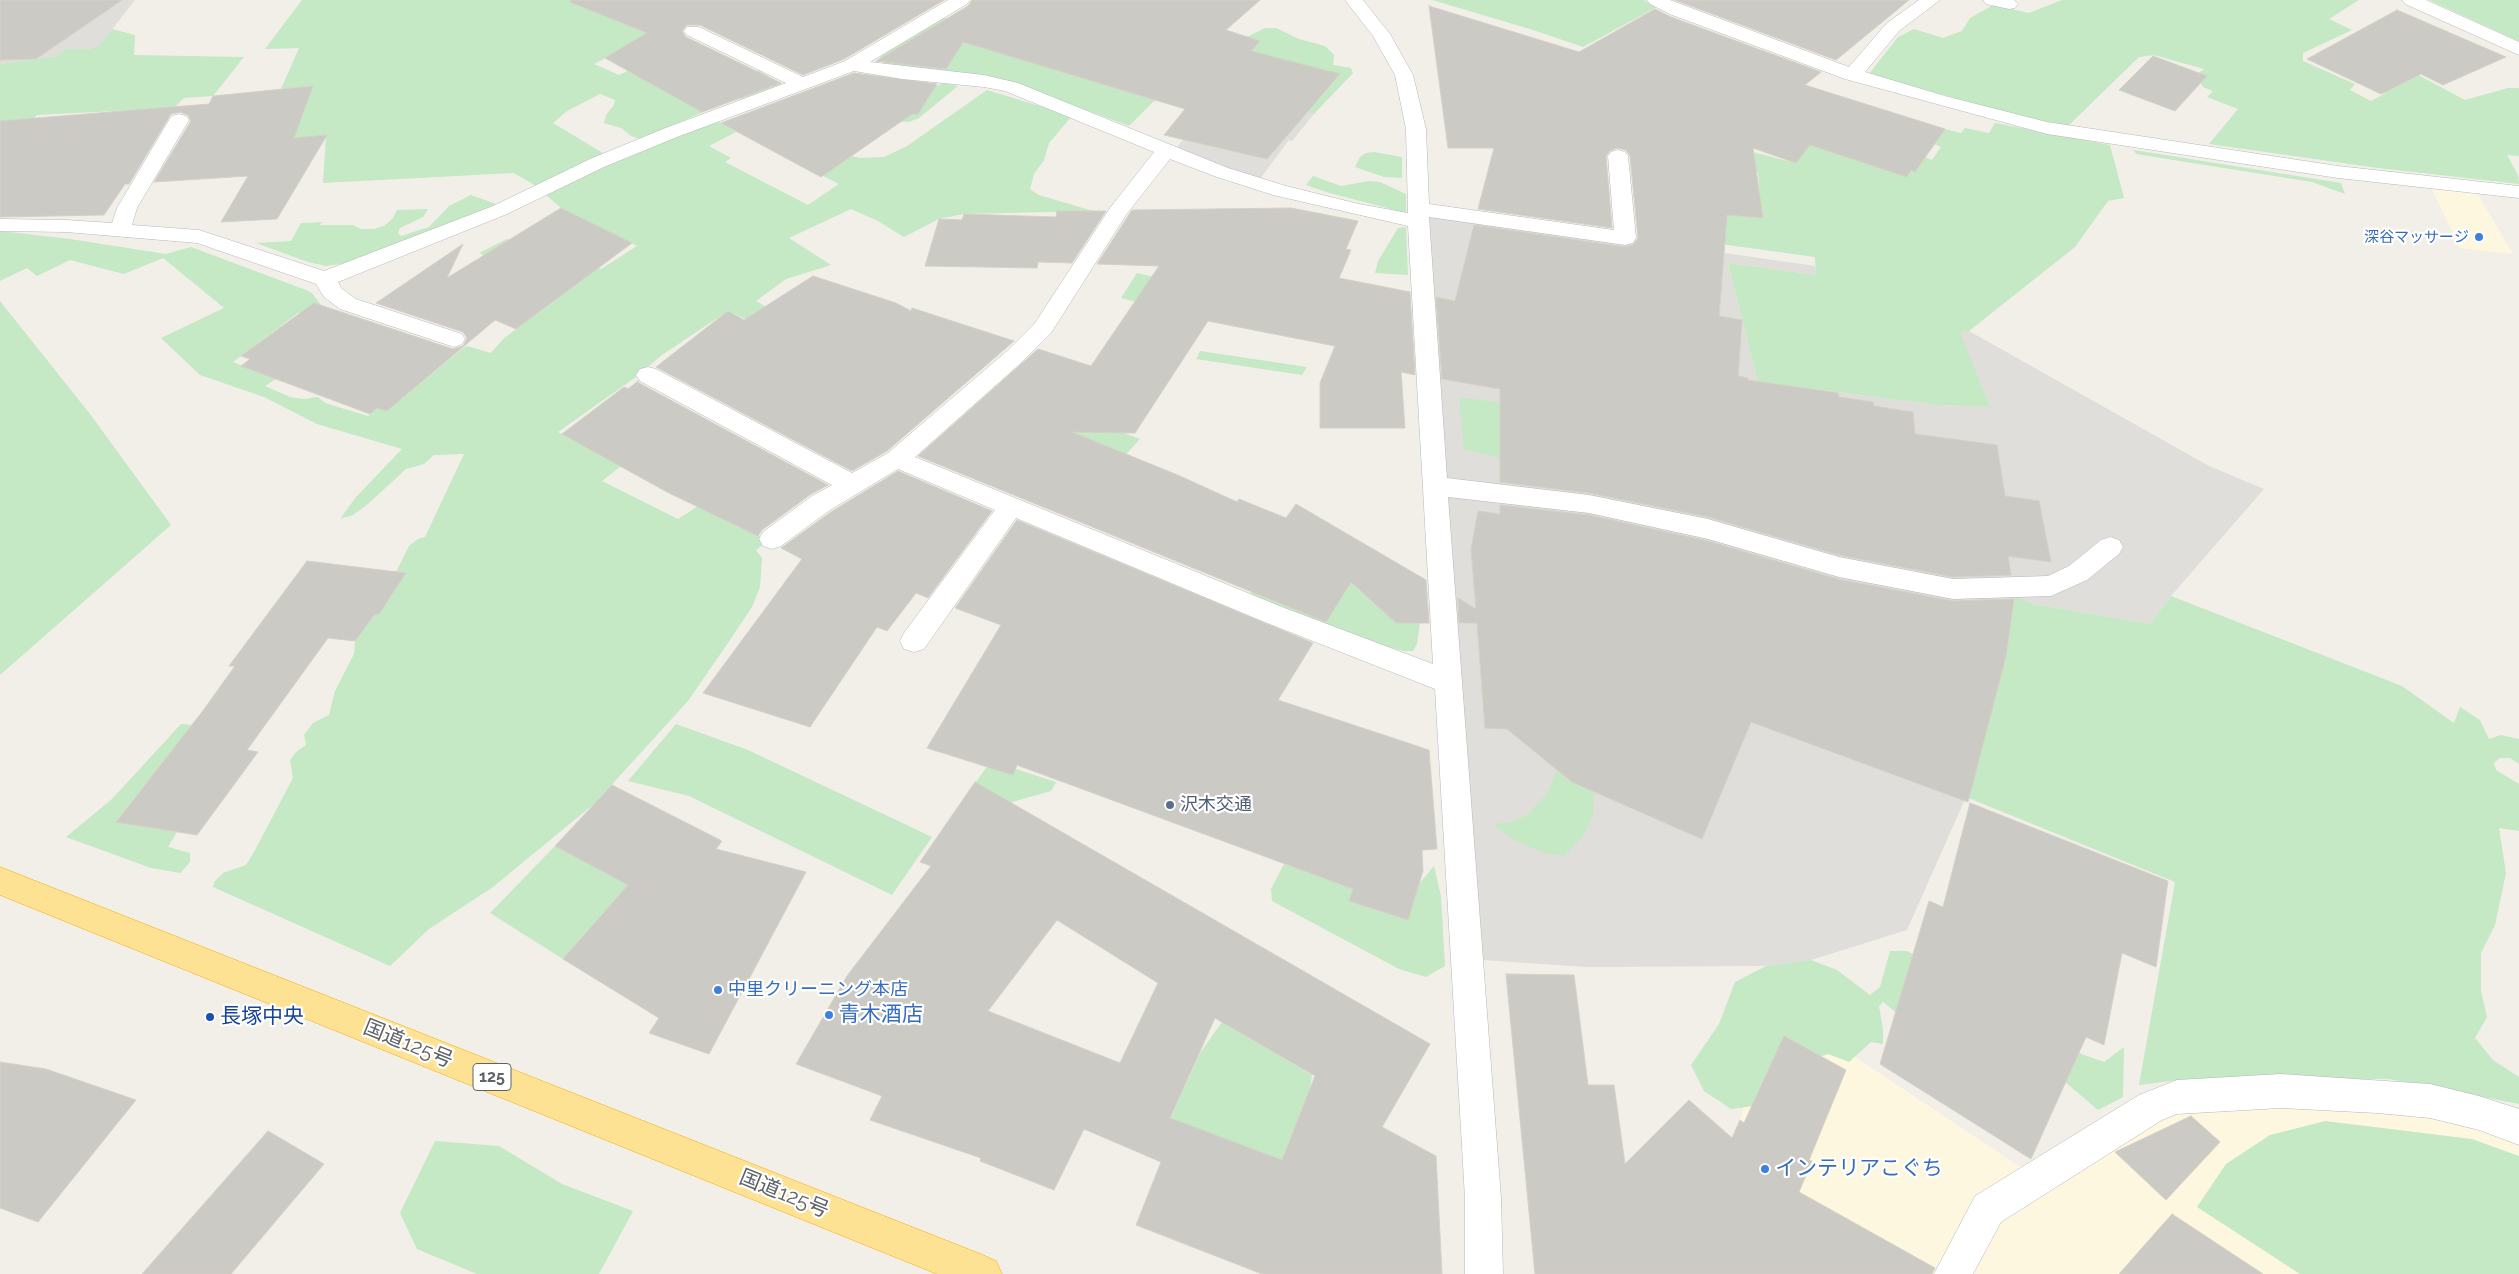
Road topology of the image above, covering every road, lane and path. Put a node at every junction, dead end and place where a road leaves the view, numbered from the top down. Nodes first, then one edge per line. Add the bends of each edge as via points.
1 (961, 0) edge
2 (1354, 0) edge
3 (1656, 0) edge
4 (1931, 0) edge
5 (2411, 0) edge
6 (693, 31) dead end
7 (2519, 49) edge
8 (852, 65) junction
9 (1852, 75) junction
10 (802, 84) junction
11 (179, 120) dead end
12 (1166, 150) junction
13 (1618, 156) dead end
14 (2519, 192) edge
15 (1419, 216) junction
16 (0, 225) edge
17 (120, 230) junction
18 (325, 279) junction
19 (454, 339) dead end
20 (648, 375) dead end
21 (897, 459) junction
22 (853, 485) junction
23 (1435, 486) junction
24 (1011, 506) junction
25 (772, 539) dead end
26 (2110, 547) dead end
27 (914, 641) dead end
28 (1448, 682) junction
29 (0, 881) edge
30 (2519, 1127) edge
31 (983, 1274) edge
32 (1484, 1274) edge
33 (1953, 1274) edge

1 - 8 street
2 - 15 street via 1381,34 1404,75 1416,129
3 - 9 street
4 - 9 street via 1893,27
5 - 7 street
6 - 10 street
8 - 10 street
8 - 12 street via 1010,87
9 - 14 street via 2048,128 2338,172
10 - 18 street via 670,133 500,210
11 - 17 street via 131,200
12 - 15 street via 1221,172 1280,190 1359,210
12 - 21 street via 1115,215 1042,328 1015,356
13 - 15 street via 1625,238
15 - 23 street
16 - 17 street
17 - 18 street via 199,237
18 - 19 street via 332,292 348,304
20 - 22 street
21 - 22 street
21 - 24 street
22 - 25 street via 821,503
23 - 26 street via 1589,504 1708,529 1839,567 1953,589 2051,586 2078,573
23 - 28 street
24 - 27 street
24 - 28 street via 1272,614
28 - 32 street via 1483,1198
29 - 31 highway, 国道125号 / 125
30 - 33 street via 2430,1101 2386,1097 2281,1091 2176,1097 2151,1107 1988,1209

